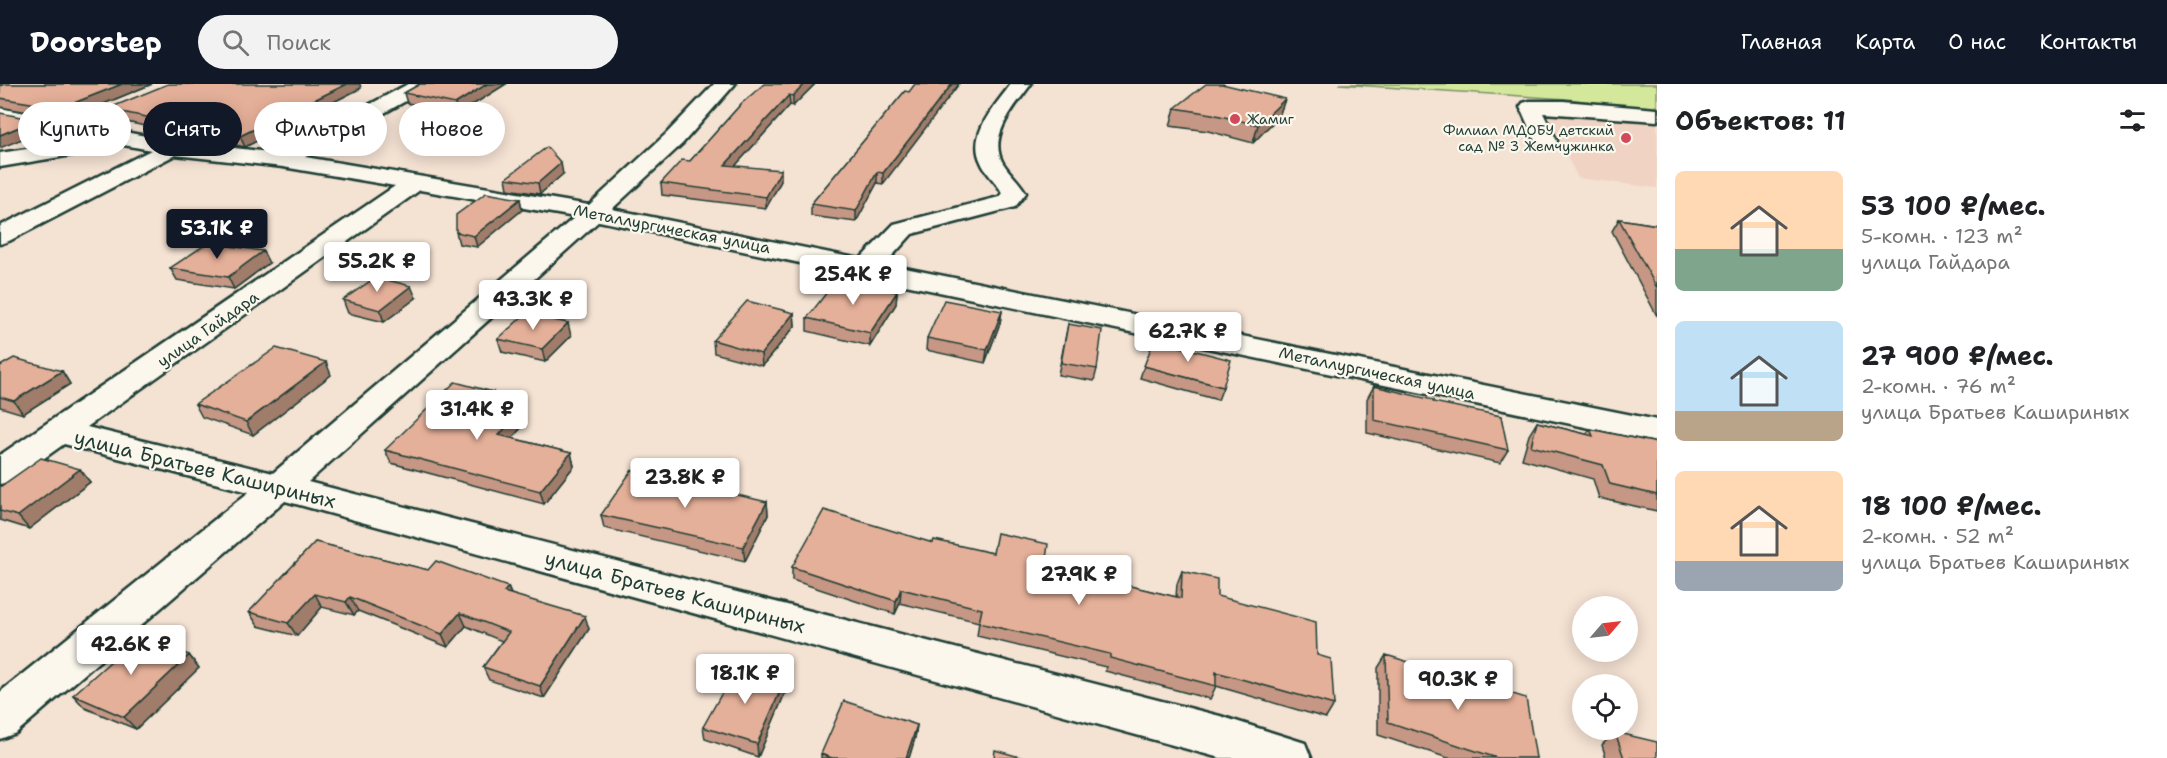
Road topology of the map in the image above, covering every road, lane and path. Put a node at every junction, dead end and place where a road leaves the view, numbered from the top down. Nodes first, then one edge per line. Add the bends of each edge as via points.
1 (422, 84) edge
2 (725, 84) edge
3 (1021, 84) edge
4 (0, 114) edge
5 (1657, 116) edge
6 (18, 117) edge
7 (1546, 141) dead end
8 (27, 156) edge
9 (156, 156) edge
10 (242, 156) edge
11 (0, 160) edge
12 (284, 160) junction
13 (414, 184) junction
14 (594, 213) junction
15 (0, 236) edge
16 (867, 268) junction
17 (1657, 431) edge
18 (60, 432) junction
19 (0, 472) edge
20 (279, 487) junction
21 (0, 719) edge
22 (1220, 748) edge
23 (1288, 758) edge

1 - 12 street
2 - 14 street via 674,139
3 - 16 street via 987,137 991,162 1014,193 1007,202 903,229
4 - 6 street, Металлургическая улица
5 - 7 street via 1530,107
8 - 11 street
9 - 15 street
10 - 12 street, Металлургическая улица
12 - 13 street, Металлургическая улица
13 - 14 street, Металлургическая улица
13 - 18 street, улица Гайдара
14 - 16 street, Металлургическая улица
14 - 20 street
16 - 17 street, Металлургическая улица
18 - 19 street, улица Гайдара
18 - 20 street, улица Братьев Кашириных
20 - 21 street
20 - 22 street, улица Братьев Кашириных
22 - 23 street, улица Братьев Кашириных

